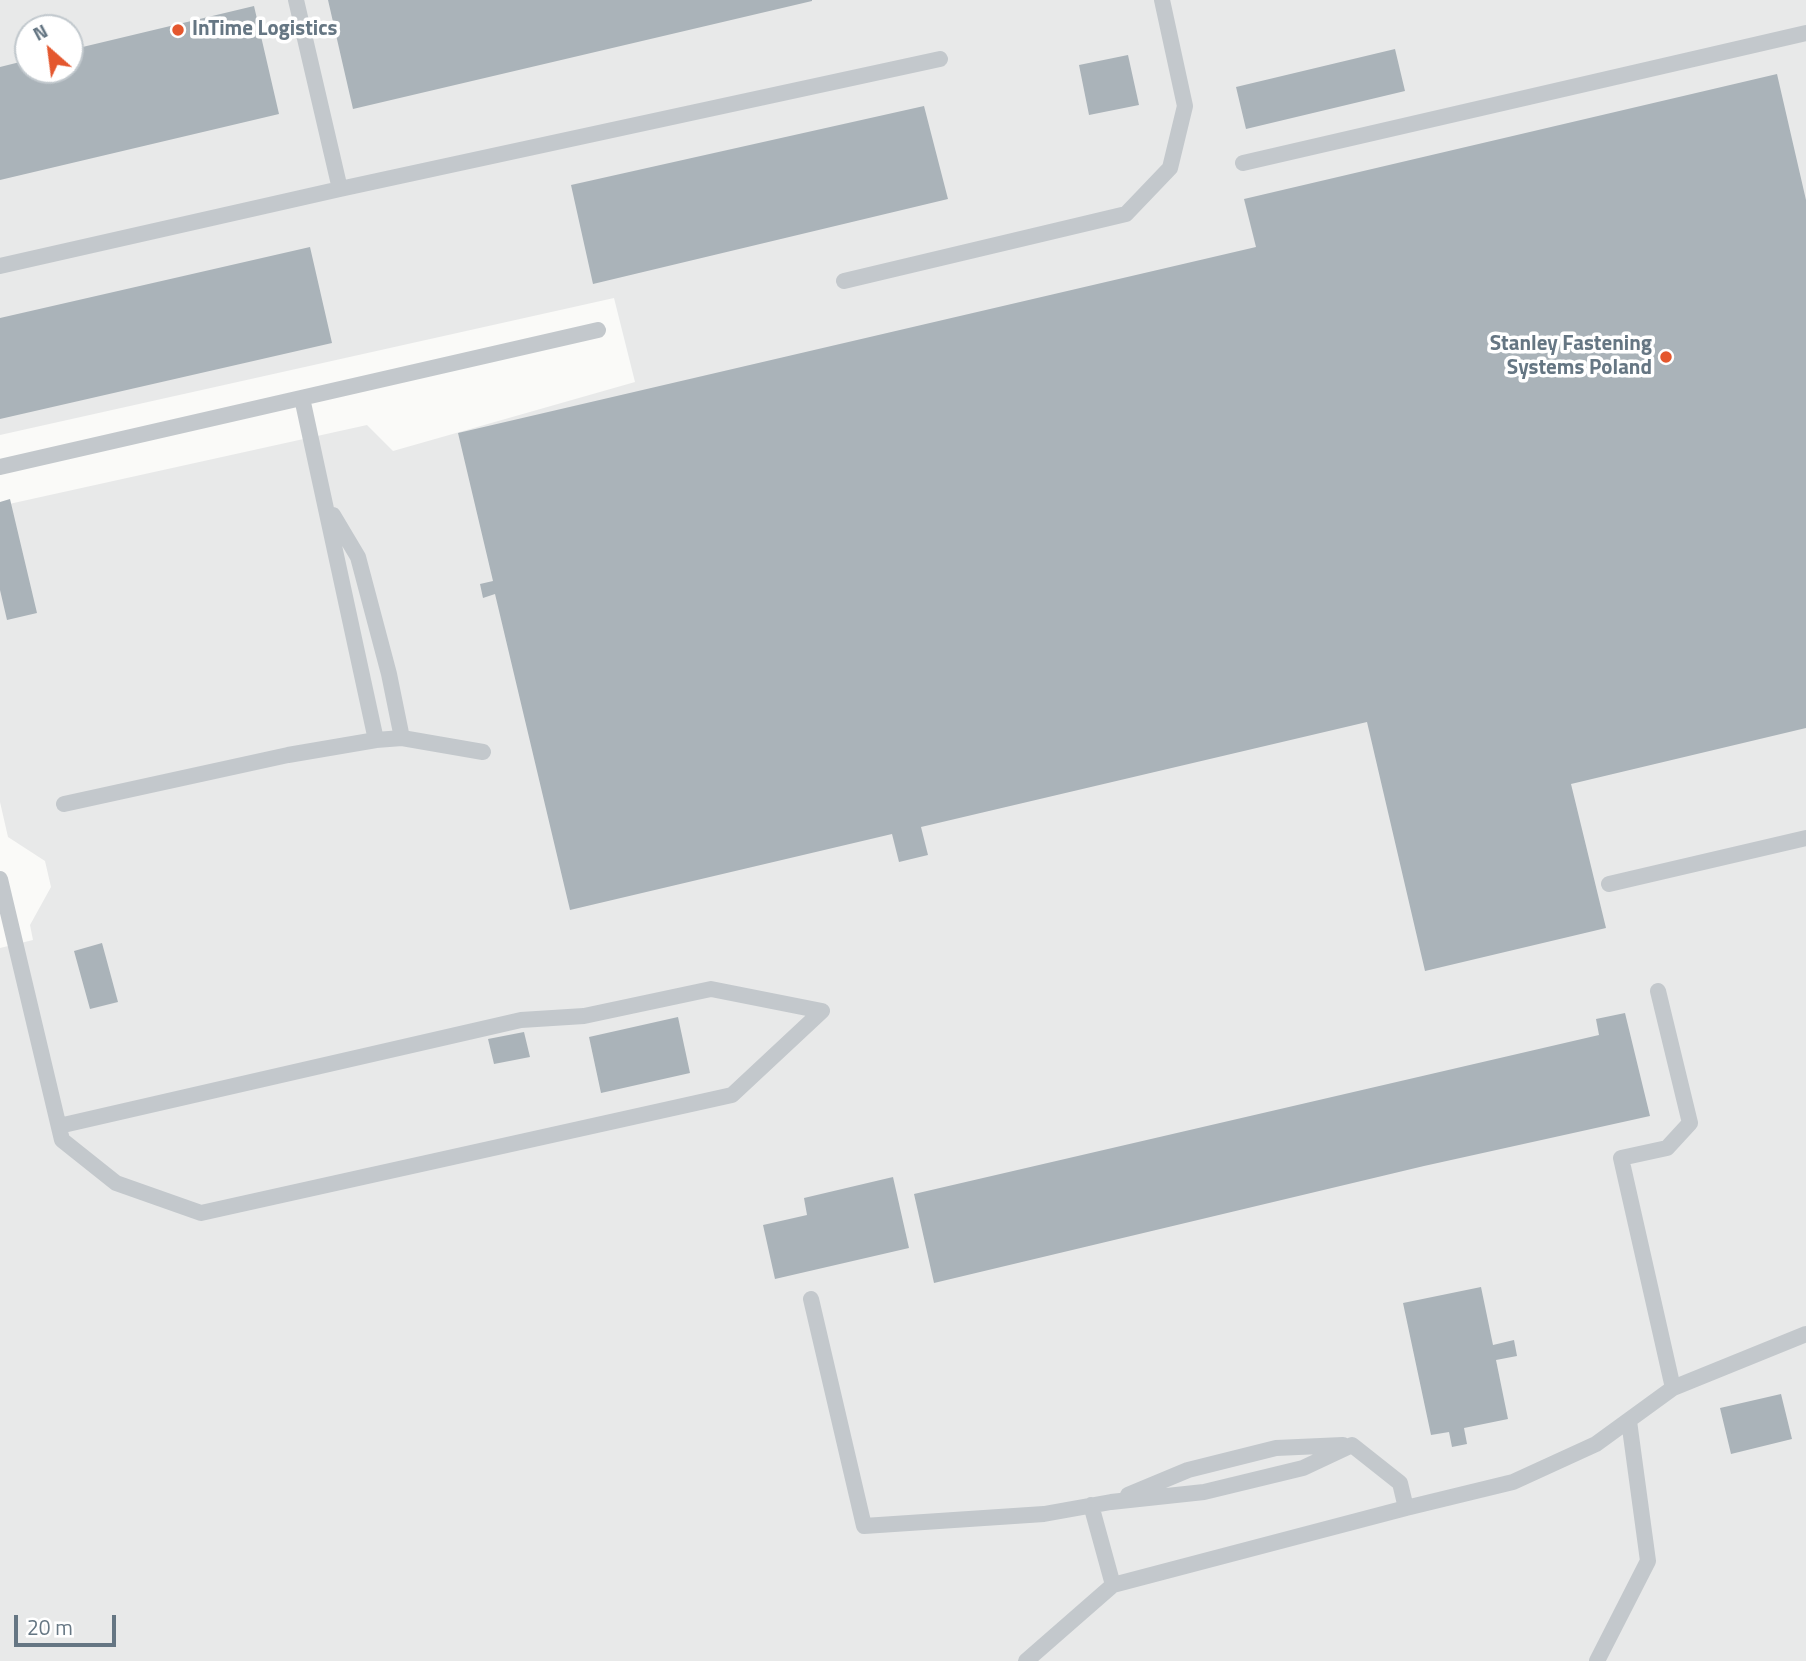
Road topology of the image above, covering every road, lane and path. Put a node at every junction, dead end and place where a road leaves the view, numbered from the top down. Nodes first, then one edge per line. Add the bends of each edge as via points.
1 (296, 0) edge
2 (1162, 0) edge
3 (1806, 33) edge
4 (940, 59) dead end
5 (1243, 163) dead end
6 (340, 189) junction
7 (0, 266) edge
8 (844, 281) dead end
9 (598, 330) dead end
10 (302, 398) junction
11 (0, 467) edge
12 (325, 501) junction
13 (402, 738) junction
14 (376, 740) junction
15 (483, 752) dead end
16 (64, 804) dead end
17 (1806, 838) edge
18 (0, 879) edge
19 (1609, 884) dead end
20 (1658, 991) dead end
21 (59, 1126) junction
22 (811, 1299) dead end
23 (1806, 1334) edge
24 (1673, 1388) junction
25 (1629, 1420) junction
26 (1352, 1445) junction
27 (1111, 1502) junction
28 (1091, 1505) junction
29 (1406, 1508) junction
30 (1113, 1585) junction
31 (1026, 1661) edge
32 (1597, 1661) edge

1 - 6 lane
2 - 8 lane via 1185,106 1170,168 1126,214
3 - 5 lane
4 - 6 lane
6 - 7 lane
9 - 10 lane
10 - 11 lane
10 - 12 lane
12 - 13 lane via 358,558
12 - 14 lane
13 - 14 lane
13 - 15 lane
14 - 16 lane
17 - 19 lane
18 - 21 lane
20 - 24 lane via 1690,1123 1667,1148 1621,1158
21 - 21 lane via 62,1140 116,1183 201,1213 732,1096 822,1011 712,989 584,1016 521,1020
22 - 28 lane via 864,1526 1044,1514
23 - 24 lane
24 - 25 lane
25 - 29 lane via 1596,1444 1513,1482
25 - 32 lane via 1648,1561
26 - 27 lane via 1303,1468 1203,1492
26 - 27 lane via 1263,1451 1188,1470
26 - 29 lane via 1400,1483
27 - 28 lane
28 - 30 lane
29 - 30 lane
30 - 31 lane

